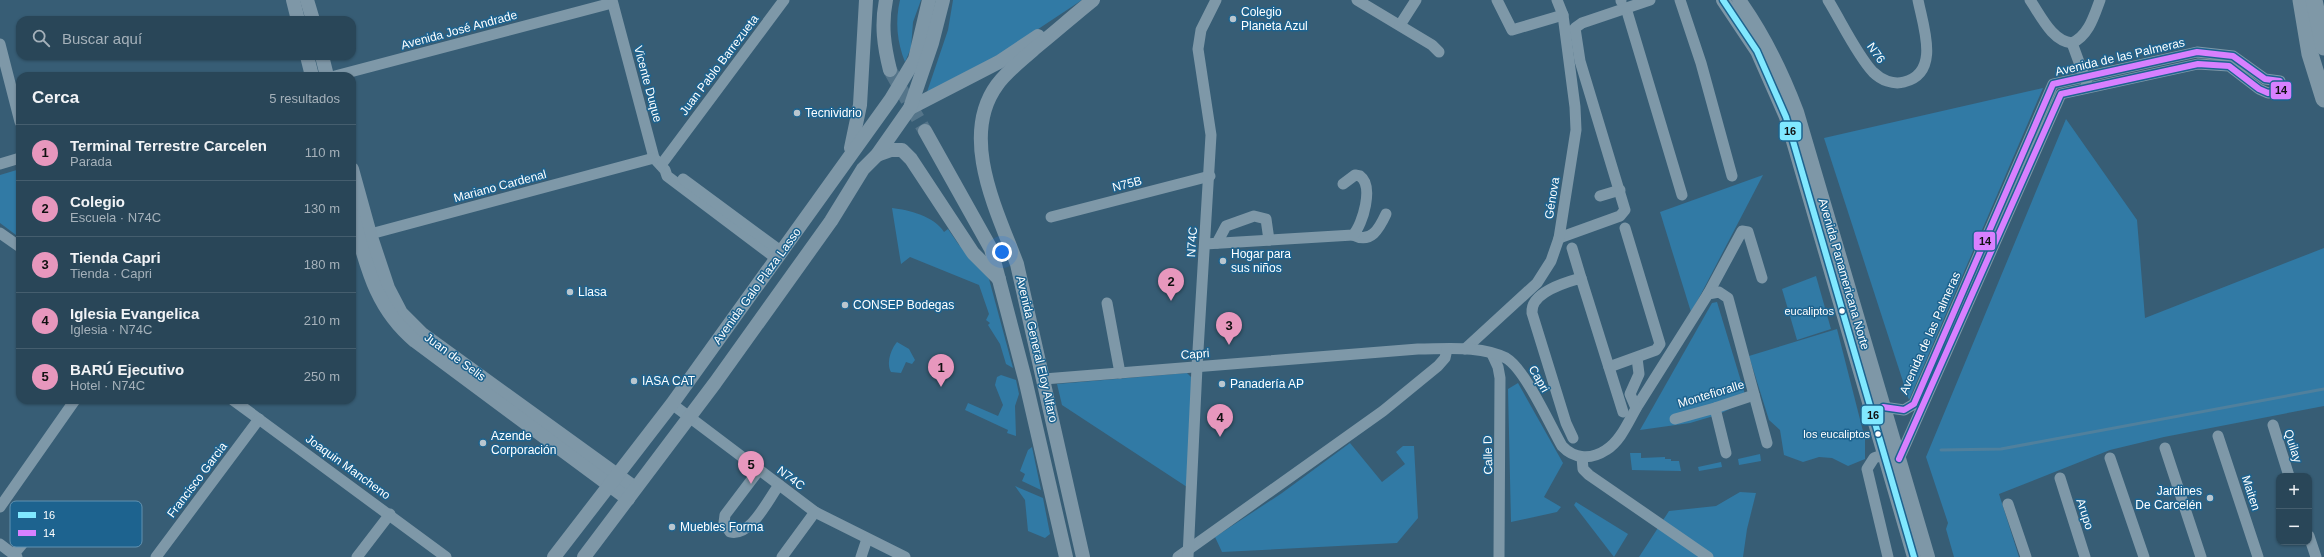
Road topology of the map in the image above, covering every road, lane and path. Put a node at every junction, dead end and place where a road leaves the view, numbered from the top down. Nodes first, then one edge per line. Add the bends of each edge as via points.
1 (293, 0) edge
2 (308, 0) edge
3 (784, 0) edge
4 (866, 0) edge
5 (886, 0) edge
6 (929, 0) edge
7 (943, 0) edge
8 (1086, 0) edge
9 (1093, 0) edge
10 (1216, 0) edge
11 (1357, 0) edge
12 (1416, 0) edge
13 (1496, 0) edge
14 (1556, 0) edge
15 (1650, 0) edge
16 (1680, 0) edge
17 (1723, 0) edge
18 (1739, 0) edge
19 (1828, 0) edge
20 (1918, 0) edge
21 (2030, 0) edge
22 (2100, 0) edge
23 (2301, 0) edge
24 (2314, 0) edge
25 (612, 1) edge
26 (1623, 3) edge
27 (1563, 15) junction
28 (297, 16) edge
29 (312, 16) edge
30 (1400, 25) junction
31 (2072, 43) junction
32 (0, 44) edge
33 (2324, 47) edge
34 (1438, 52) dead end
35 (308, 60) edge
36 (323, 60) edge
37 (890, 70) tunnel mouth
38 (311, 72) edge
39 (326, 72) edge
40 (350, 72) edge
41 (2087, 83) junction
42 (2324, 99) edge
43 (16, 106) edge
44 (910, 108) junction
45 (925, 131) tunnel mouth
46 (877, 155) junction
47 (849, 158) junction
48 (16, 159) edge
49 (0, 164) edge
50 (660, 164) junction
51 (1210, 176) junction
52 (1732, 176) dead end
53 (1343, 184) dead end
54 (1620, 190) junction
55 (1682, 195) dead end
56 (1600, 196) dead end
57 (356, 202) edge
58 (1386, 214) dead end
59 (1051, 217) dead end
60 (356, 226) edge
61 (1625, 228) dead end
62 (0, 233) edge
63 (1353, 235) junction
64 (360, 237) edge
65 (1559, 238) junction
66 (1269, 240) junction
67 (1217, 243) junction
68 (16, 244) edge
69 (1205, 244) junction
70 (1572, 248) dead end
71 (779, 256) junction
72 (1582, 278) junction
73 (1762, 278) dead end
74 (999, 280) junction
75 (1708, 294) junction
76 (1107, 303) dead end
77 (1447, 349) junction
78 (1465, 349) junction
79 (1492, 354) junction
80 (1637, 358) junction
81 (1197, 367) junction
82 (1609, 367) junction
83 (1120, 374) junction
84 (1044, 379) junction
85 (1754, 395) junction
86 (73, 404) edge
87 (238, 404) edge
88 (672, 404) junction
89 (1883, 407) junction
90 (1636, 408) junction
91 (1715, 408) junction
92 (1623, 412) dead end
93 (690, 417) junction
94 (259, 419) junction
95 (1676, 419) dead end
96 (2273, 425) dead end
97 (2218, 436) dead end
98 (1573, 438) dead end
99 (1767, 443) dead end
100 (2164, 448) dead end
101 (1726, 453) dead end
102 (1885, 454) junction
103 (1582, 458) junction
104 (2110, 458) dead end
105 (1899, 459) junction
106 (759, 470) junction
107 (2288, 473) edge
108 (2060, 478) dead end
109 (613, 481) junction
110 (779, 485) junction
111 (632, 494) junction
112 (2008, 504) dead end
113 (0, 507) edge
114 (815, 512) junction
115 (390, 514) junction
116 (867, 539) junction
117 (0, 544) edge
118 (2312, 545) edge
119 (23, 547) edge
120 (1188, 553) edge
121 (16, 556) edge
122 (156, 557) edge
123 (357, 557) edge
124 (446, 557) edge
125 (554, 557) edge
126 (584, 557) edge
127 (782, 557) edge
128 (861, 557) edge
129 (905, 557) edge
130 (1066, 557) edge
131 (1083, 557) edge
132 (1178, 557) edge
133 (1499, 557) edge
134 (1708, 557) edge
135 (1888, 557) edge
136 (1914, 557) edge
137 (1928, 557) edge
138 (2026, 557) edge
139 (2085, 557) edge
140 (2144, 557) edge
141 (2201, 557) edge
142 (2258, 557) edge
143 (2316, 557) edge

1 - 28 main road
2 - 29 main road
3 - 50 street, Juan Pablo Barrezueta
4 - 47 main road via 860,105 857,130
5 - 37 main road via 883,19 884,46
6 - 47 main road, Avenida Galo Plaza Lasso via 919,44 909,72
7 - 44 main road, Avenida Galo Plaza Lasso via 928,56
8 - 44 main road via 999,62
9 - 84 main road, Avenida General Eloy Alfaro via 997,85 988,100 980,132 981,157 1002,226 1017,264
10 - 51 street, N74C via 1201,30 1198,49 1212,135
11 - 30 street
12 - 30 street
13 - 27 street via 1512,30
14 - 27 street, Génova
15 - 26 street
16 - 52 street via 1701,63
17 - 102 main road, Avenida Panamericana Norte via 1757,51 1786,117
18 - 89 main road, Avenida Panamericana Norte via 1768,46 1797,112
19 - 20 street, N76 via 1868,66 1879,78 1895,84 1914,78 1926,63 1927,46
21 - 31 street via 2055,35 2064,42
22 - 31 street via 2089,27 2083,36
23 - 42 highway via 2310,54
24 - 33 highway
25 - 40 street, Avenida José Andrade
25 - 50 street, Vicente Duque
26 - 54 street via 1576,26 1574,31 1580,61
26 - 55 street
27 - 65 street, Génova via 1573,82 1576,130
30 - 34 street via 1432,45
31 - 41 street
32 - 43 street
35 - 38 main road
36 - 39 main road
41 - 41 street, Avenida de las Palmeras via 2198,64 2229,66 2268,93 2283,90 2280,81 2265,79 2233,56 2197,52
41 - 89 street, Avenida de las Palmeras via 2053,84 1914,404 1904,410
41 - 105 street, Avenida de las Palmeras via 2061,94
44 - 46 main road, Avenida Galo Plaza Lasso
45 - 74 main road, Avenida General Eloy Alfaro via 985,236
46 - 74 main road via 891,150 902,150 911,159 973,253
46 - 93 main road, Avenida Galo Plaza Lasso via 863,169 830,221
47 - 71 main road, Avenida Galo Plaza Lasso
48 - 49 street
50 - 64 street, Mariano Cardenal
50 - 71 street
51 - 59 street, N75B
51 - 69 street, N74C
53 - 63 street via 1355,175 1360,176 1366,183 1367,191 1361,222
54 - 56 street
54 - 65 street via 1625,207 1622,214
57 - 64 main road, Juan de Selis
58 - 63 street via 1375,234 1364,238
60 - 64 main road, Juan de Selis
61 - 80 street via 1660,344 1656,350
62 - 68 street
63 - 66 street
64 - 109 main road, Juan de Selis via 393,301 412,326
65 - 78 street, Génova via 1551,261 1537,283
66 - 67 street
66 - 67 street via 1266,219 1254,216 1226,226
67 - 69 street
69 - 81 street, N74C
70 - 72 street
71 - 88 main road, Avenida Galo Plaza Lasso
72 - 82 street
72 - 98 street via 1551,287 1532,309 1566,423
73 - 75 street via 1748,232 1742,231
74 - 130 main road, Avenida General Eloy Alfaro
75 - 85 street via 1719,292 1728,298
75 - 90 street
76 - 83 street
77 - 78 street, Capri
77 - 81 street, Capri
77 - 120 street via 1445,358 1438,366 1383,411
78 - 79 street, Capri
79 - 103 street, Capri via 1507,359 1514,365 1562,446 1573,455
79 - 133 street, Calle D via 1500,378
80 - 82 street
80 - 90 street via 1639,374 1630,394
81 - 83 street, Capri
81 - 120 street, N74C
82 - 92 street
83 - 84 street, Capri
84 - 131 main road, Avenida General Eloy Alfaro
85 - 91 street, Montefioralle
85 - 99 street
86 - 113 street
87 - 94 street, Joaquin Mancheno
88 - 93 street, N74C
88 - 109 main road, Avenida Galo Plaza Lasso
89 - 105 main road, Avenida Panamericana Norte
90 - 103 street via 1624,429 1606,450
91 - 95 street, Montefioralle
91 - 101 street
93 - 106 street, N74C
93 - 111 main road, Avenida Galo Plaza Lasso
94 - 115 street, Joaquin Mancheno
94 - 122 street, Francisco Garcia
96 - 107 street, Quilay
97 - 142 street, Maiten
100 - 141 street
102 - 135 street via 1874,458 1867,469
102 - 136 main road, Avenida Panamericana Norte
103 - 134 street via 1584,469 1589,475
104 - 140 street
105 - 137 main road, Avenida Panamericana Norte
106 - 110 street, N74C
106 - 110 street via 725,515 724,523 730,532 738,534 747,530
108 - 139 street, Arupo
109 - 111 main road, Juan de Selis
109 - 125 main road, Avenida Galo Plaza Lasso
110 - 114 street, N74C
111 - 126 main road, Avenida Galo Plaza Lasso
112 - 138 street
114 - 116 street, N74C
114 - 127 street
115 - 123 street
115 - 124 street, Joaquin Mancheno
116 - 128 street
116 - 129 street, N74C
117 - 121 street
118 - 143 street
119 - 121 street
120 - 132 street

